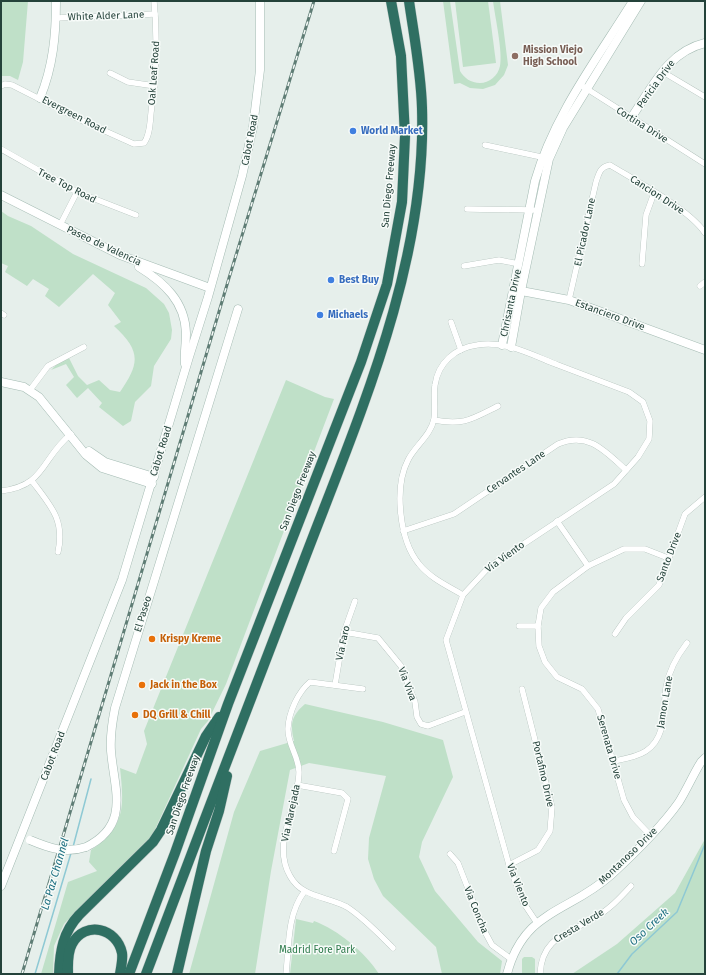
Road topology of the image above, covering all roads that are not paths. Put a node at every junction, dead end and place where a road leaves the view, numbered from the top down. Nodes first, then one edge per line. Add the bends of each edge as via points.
1 (56, 1) edge
2 (154, 1) edge
3 (260, 1) edge
4 (391, 1) edge
5 (409, 1) edge
6 (632, 1) edge
7 (641, 1) edge
8 (155, 14) junction
9 (56, 18) junction
10 (705, 43) edge
11 (663, 72) junction
12 (110, 73) dead end
13 (3, 85) edge
14 (155, 86) junction
15 (583, 87) junction
16 (705, 97) edge
17 (40, 98) junction
18 (631, 118) junction
19 (144, 143) joint
20 (485, 145) dead end
21 (1, 150) edge
22 (545, 158) junction
23 (705, 164) edge
24 (604, 166) joint
25 (77, 192) junction
26 (654, 192) junction
27 (1, 195) edge
28 (467, 209) dead end
29 (533, 210) junction
30 (136, 215) dead end
31 (60, 225) junction
32 (705, 233) edge
33 (120, 255) junction
34 (519, 264) junction
35 (642, 264) dead end
36 (464, 266) dead end
37 (210, 288) junction
38 (517, 290) junction
39 (569, 300) junction
40 (238, 309) dead end
41 (451, 322) dead end
42 (502, 345) junction
43 (84, 347) dead end
44 (511, 347) junction
45 (462, 350) junction
46 (705, 350) edge
47 (185, 368) junction
48 (1, 382) edge
49 (30, 390) junction
50 (498, 406) dead end
51 (434, 420) junction
52 (71, 434) junction
53 (626, 470) junction
54 (32, 481) junction
55 (153, 481) junction
56 (1, 491) edge
57 (705, 497) edge
58 (557, 521) junction
59 (402, 531) junction
60 (58, 552) dead end
61 (668, 558) junction
62 (588, 566) junction
63 (463, 595) junction
64 (355, 602) dead end
65 (519, 626) dead end
66 (538, 626) junction
67 (344, 632) junction
68 (615, 634) dead end
69 (687, 643) dead end
70 (335, 686) junction
71 (363, 689) dead end
72 (522, 689) dead end
73 (228, 704) junction
74 (465, 712) junction
75 (235, 739) junction
76 (705, 758) edge
77 (614, 762) junction
78 (297, 785) junction
79 (651, 836) junction
80 (21, 837) junction
81 (334, 852) dead end
82 (450, 854) dead end
83 (509, 865) junction
84 (1, 886) edge
85 (631, 886) dead end
86 (304, 892) junction
87 (537, 923) junction
88 (393, 948) dead end
89 (511, 959) junction
90 (59, 974) edge
91 (68, 974) edge
92 (120, 974) edge
93 (129, 974) edge
94 (146, 974) edge
95 (177, 974) edge
96 (286, 974) edge
97 (507, 974) edge
98 (540, 974) edge

1 - 9 street
2 - 8 street, Oak Leaf Road
3 - 37 street, Cabot Road via 260,70 253,128
4 - 73 highway, San Diego Freeway via 401,56 405,136 402,202 386,284 361,362
5 - 75 highway via 422,106 422,141 415,219 401,286 390,326 354,426
6 - 15 street, Chrisanta Drive
7 - 15 street, Chrisanta Drive
8 - 9 street, White Alder Lane
8 - 14 street, Oak Leaf Road
9 - 17 street via 51,68
10 - 11 street, Pericia Drive via 683,52 670,62
11 - 16 street
11 - 18 street, Pericia Drive
12 - 14 street via 128,82
13 - 17 street, Evergreen Road via 12,85
14 - 19 street, Oak Leaf Road via 148,135
15 - 18 street, Cortina Drive
15 - 22 street, Chrisanta Drive via 556,126
17 - 19 street, Evergreen Road via 134,144
18 - 23 street, Cortina Drive
20 - 22 street
21 - 25 street, Tree Top Road
22 - 29 street, Chrisanta Drive
24 - 26 street, Cancion Drive via 610,165
24 - 39 street, El Picador Lane via 596,182
25 - 30 street, Tree Top Road
25 - 31 street
26 - 32 street, Cancion Drive via 689,217
26 - 35 street via 646,215
27 - 31 street, Paseo de Valencia
28 - 29 street
29 - 34 street, Chrisanta Drive
29 - 38 street, Chrisanta Drive
31 - 33 street, Paseo de Valencia
33 - 37 street, Paseo de Valencia
33 - 47 street via 160,280 174,295 185,322
34 - 36 street via 500,260
34 - 38 street, Chrisanta Drive
37 - 47 street, Cabot Road
38 - 39 street, Estanciero Drive
38 - 42 street, Chrisanta Drive
38 - 44 street, Chrisanta Drive
39 - 46 street, Estanciero Drive
40 - 80 street, El Paseo, bridge via 115,708 111,751 118,803 112,824 101,838 86,847 67,851 50,848
41 - 45 street
42 - 44 street, Via Viento
42 - 45 street, Chrisanta Drive via 475,345
43 - 49 street via 48,366
44 - 53 street, Via Viento via 629,392 643,402 650,422 649,439
45 - 51 street, Chrisanta Drive via 446,359 437,375 434,386
47 - 55 street, Cabot Road
48 - 49 street
49 - 52 street
50 - 51 street via 465,422
51 - 59 street, Chrisanta Drive via 421,444 408,460 400,506
52 - 54 street via 56,448 45,468
52 - 55 street via 86,455 102,468
53 - 58 street, Via Viento via 614,484
53 - 59 street, Cervantes Lane via 595,443 586,440 567,440 454,514
54 - 56 street via 13,490
54 - 60 street via 58,520 61,539
55 - 80 street, Cabot Road via 122,580
57 - 61 street, Santo Drive via 685,514
58 - 62 street
58 - 63 street, Via Viento via 489,568
59 - 63 street, Chrisanta Drive via 419,564 440,582
61 - 62 street, Serenata Drive via 645,549 624,549
61 - 68 street, Santo Drive via 659,585 626,618
62 - 66 street, Serenata Drive via 553,592 541,608
63 - 74 street, Via Viento via 446,640
64 - 67 street, Via Faro
65 - 66 street
66 - 77 street, Serenata Drive via 539,646 545,662 558,677 582,689 598,709
67 - 70 street, Via Faro
67 - 74 street, Via Viva via 378,638 401,666 421,724 428,726
69 - 77 street, Jamon Lane via 675,658 668,679 659,736 645,752
70 - 71 street, Via Marejada
70 - 78 street, Via Marejada via 310,682 290,712 288,728 290,744 299,771
72 - 83 street, Portafino Drive via 552,807 550,831 538,850
73 - 90 highway via 206,736 153,842 69,928 61,950
73 - 93 highway, San Diego Freeway
74 - 83 street, Via Viento
75 - 94 highway
75 - 95 highway
76 - 79 street, Montanoso Drive via 679,801
77 - 79 street, Serenata Drive via 624,800 633,817
78 - 81 street via 342,793 348,799
78 - 86 street, Via Marejada via 284,844 284,860 290,876
79 - 87 street, Montanoso Drive via 600,885 552,911
80 - 84 street, Cabot Road
82 - 89 street, Via Concha via 458,863 492,945
83 - 87 street, Via Viento via 523,902
85 - 98 street, Cresta Verde via 603,913 559,936 544,955
86 - 88 street, Via Marejada via 346,907 366,921
86 - 96 street via 296,902 291,919
87 - 89 street, Montanoso Drive via 520,943
89 - 97 street, Montanoso Drive
91 - 92 highway via 68,954 72,943 85,931 97,929 110,933 119,945 122,954

